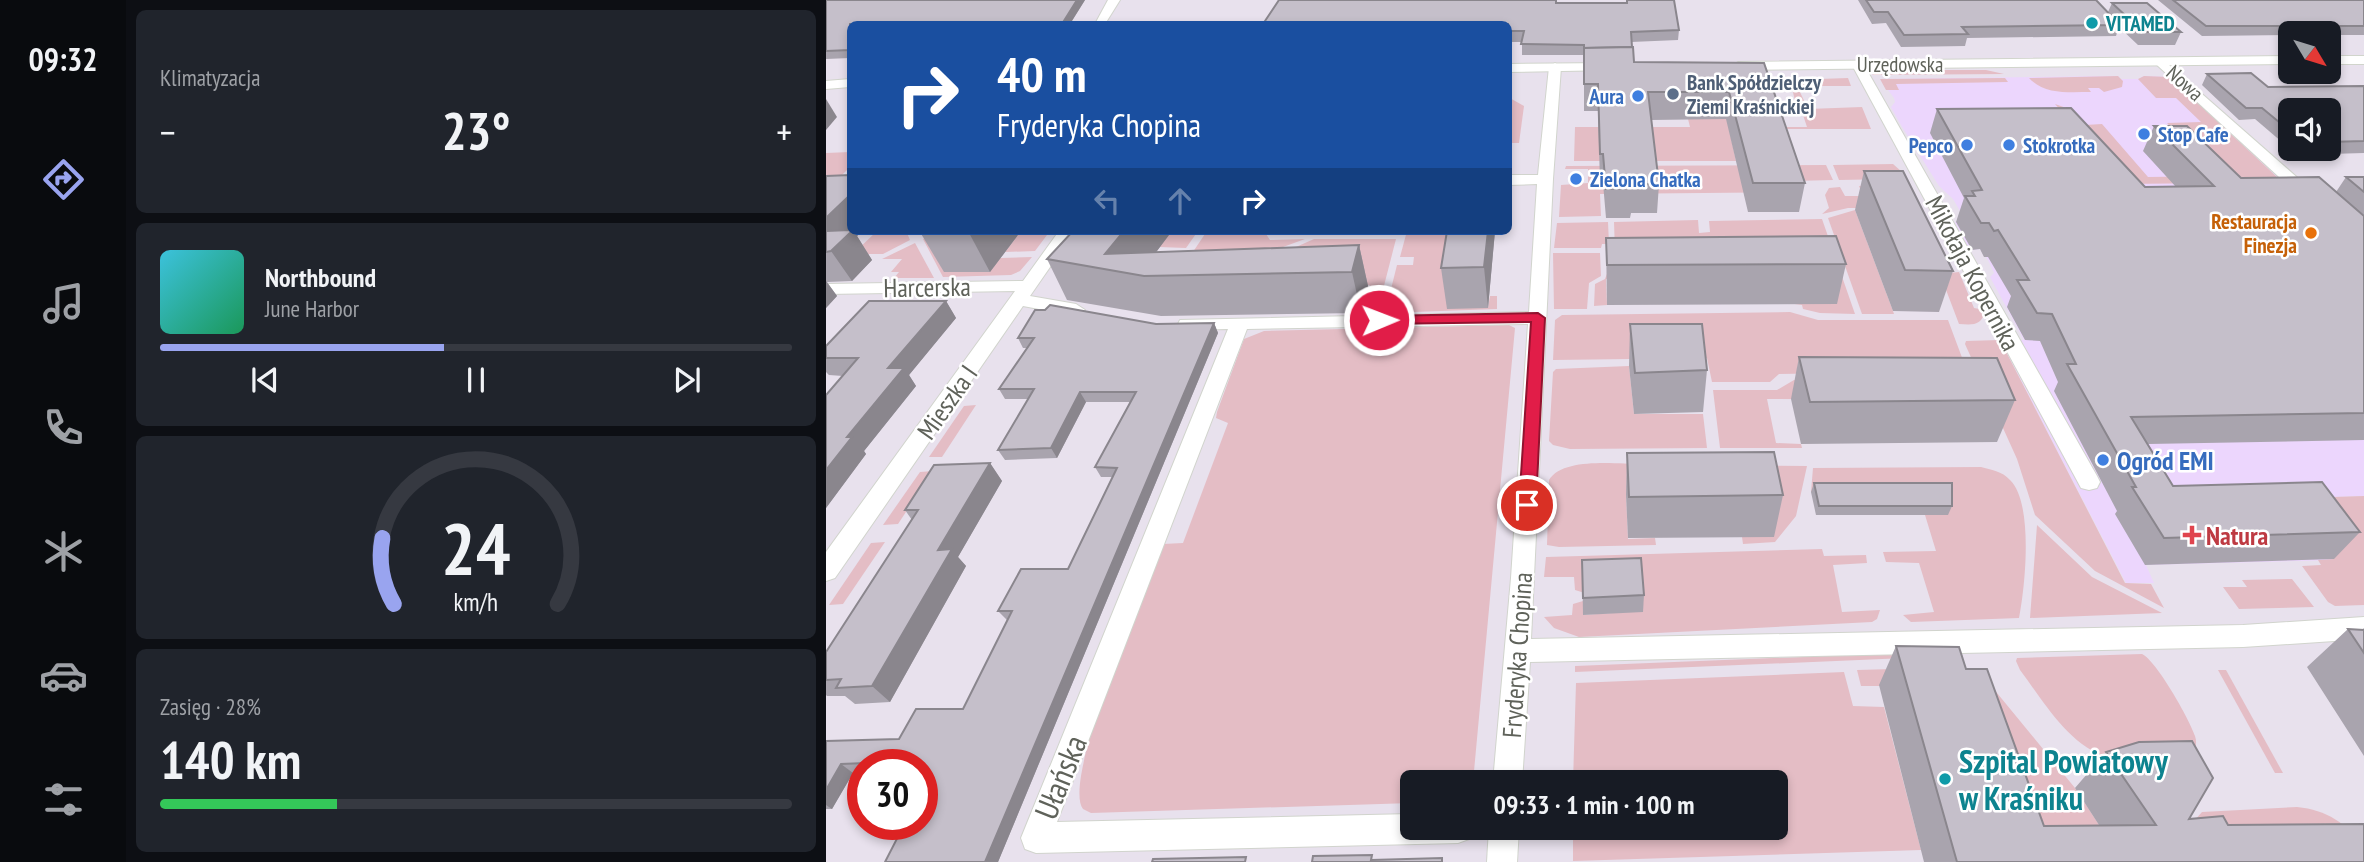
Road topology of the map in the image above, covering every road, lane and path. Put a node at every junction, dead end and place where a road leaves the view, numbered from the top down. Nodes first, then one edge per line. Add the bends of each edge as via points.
1 (1114, 0) edge
2 (1102, 21) edge
3 (2278, 60) edge
4 (2342, 60) edge
5 (2364, 60) edge
6 (2161, 62) junction
7 (1858, 65) junction
8 (1720, 66) edge
9 (1555, 67) junction
10 (1619, 67) edge
11 (1512, 68) edge
12 (847, 83) edge
13 (826, 85) edge
14 (1545, 179) junction
15 (1512, 180) edge
16 (2325, 211) edge
17 (1064, 235) edge
18 (826, 289) edge
19 (1024, 293) junction
20 (1099, 315) edge
21 (1538, 318) junction
22 (1240, 323) junction
23 (1174, 325) edge
24 (2088, 482) dead end
25 (826, 571) edge
26 (2364, 628) edge
27 (1518, 651) junction
28 (1508, 770) edge
29 (1400, 829) edge
30 (1503, 840) edge
31 (1502, 862) edge

1 - 2 street
3 - 6 street, Urzędowska
4 - 5 street
6 - 7 street, Urzędowska
6 - 16 street, Nowa
7 - 8 street, Urzędowska
7 - 24 street, Mikołaja Kopernika
9 - 10 street
9 - 11 street
9 - 14 street, Fryderyka Chopina
12 - 13 street
14 - 15 street
14 - 21 street, Fryderyka Chopina
17 - 19 street, Mieszka I
18 - 19 street, Harcerska
19 - 20 street, Harcerska
19 - 25 street, Mieszka I
21 - 22 street
21 - 27 street, Fryderyka Chopina
22 - 23 street
22 - 29 street, Ułańska via 1036,838
26 - 27 street via 2244,636
27 - 28 street, Fryderyka Chopina
30 - 31 street

